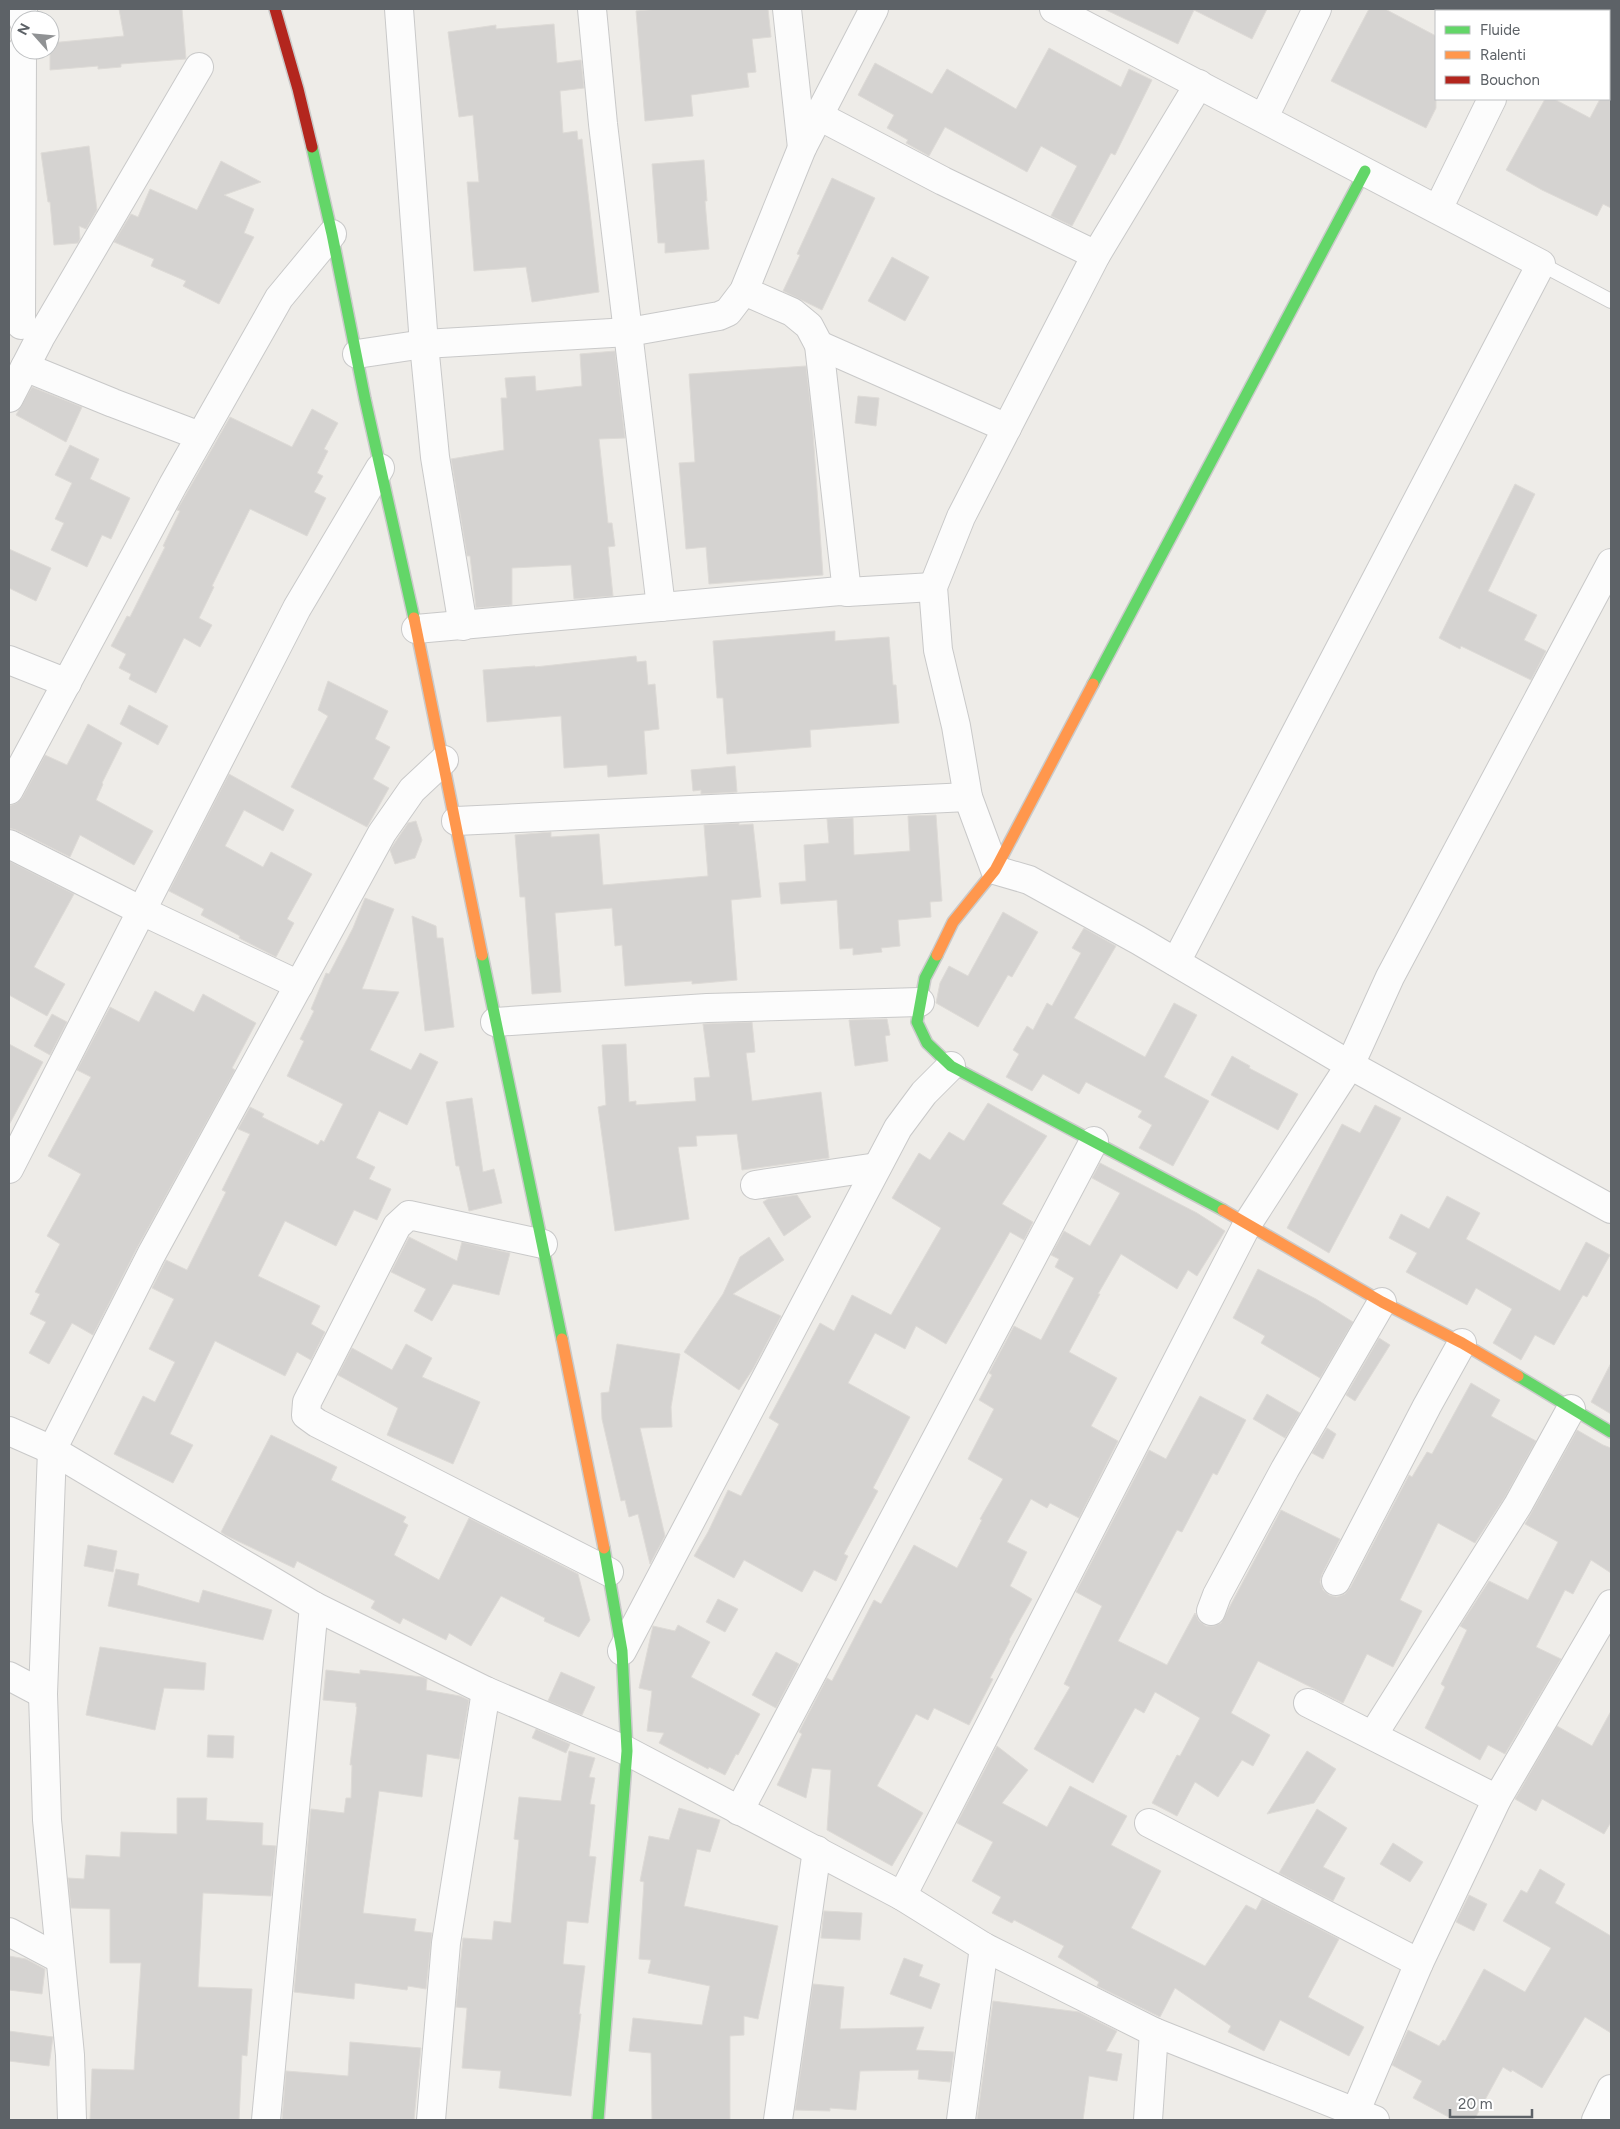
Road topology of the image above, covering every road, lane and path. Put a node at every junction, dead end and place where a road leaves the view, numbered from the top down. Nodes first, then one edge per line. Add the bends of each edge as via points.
1 (275, 9) edge
2 (400, 9) edge
3 (592, 9) edge
4 (786, 9) edge
5 (874, 9) edge
6 (1054, 9) edge
7 (1316, 9) edge
8 (1088, 17) edge
9 (22, 60) edge
10 (199, 67) dead end
11 (1199, 84) junction
12 (1492, 100) edge
13 (819, 116) junction
14 (1264, 117) junction
15 (802, 148) junction
16 (1365, 171) junction
17 (1438, 209) junction
18 (332, 234) junction
19 (1096, 255) junction
20 (1541, 264) junction
21 (744, 291) junction
22 (1611, 301) edge
23 (23, 328) edge
24 (629, 332) junction
25 (424, 344) junction
26 (819, 345) junction
27 (357, 354) junction
28 (25, 367) junction
29 (9, 398) edge
30 (1007, 428) junction
31 (200, 436) junction
32 (380, 468) junction
33 (1611, 563) edge
34 (933, 587) junction
35 (847, 592) junction
36 (662, 607) junction
37 (464, 626) junction
38 (416, 629) junction
39 (9, 660) edge
40 (67, 683) junction
41 (444, 760) junction
42 (9, 790) edge
43 (968, 797) junction
44 (456, 821) junction
45 (9, 844) edge
46 (995, 870) junction
47 (142, 911) junction
48 (1176, 962) junction
49 (299, 985) junction
50 (920, 1002) junction
51 (495, 1022) junction
52 (1350, 1065) junction
53 (951, 1066) junction
54 (1094, 1141) junction
55 (877, 1167) junction
56 (9, 1169) edge
57 (755, 1185) dead end
58 (1611, 1209) edge
59 (1248, 1223) junction
60 (543, 1244) junction
61 (1382, 1302) junction
62 (1462, 1343) junction
63 (1571, 1409) junction
64 (9, 1431) edge
65 (1611, 1432) edge
66 (52, 1450) junction
67 (608, 1572) junction
68 (1336, 1581) dead end
69 (1611, 1604) edge
70 (314, 1606) junction
71 (1211, 1611) dead end
72 (622, 1651) junction
73 (9, 1676) edge
74 (486, 1691) junction
75 (44, 1694) junction
76 (1308, 1703) dead end
77 (1373, 1735) junction
78 (627, 1752) junction
79 (1497, 1799) junction
80 (739, 1811) junction
81 (1149, 1823) dead end
82 (817, 1850) junction
83 (902, 1896) junction
84 (9, 1932) edge
85 (984, 1947) junction
86 (60, 1959) junction
87 (1419, 1964) junction
88 (1154, 2032) junction
89 (1611, 2089) edge
90 (1365, 2116) edge
91 (72, 2120) edge
92 (266, 2120) edge
93 (430, 2120) edge
94 (598, 2120) edge
95 (778, 2120) edge
96 (961, 2120) edge
97 (1148, 2120) edge
98 (1596, 2120) edge

1 - 18 street via 298,89
2 - 25 street
3 - 24 street
4 - 15 street
5 - 13 street
6 - 8 street
7 - 14 street
8 - 11 street
9 - 23 street
10 - 23 street
11 - 14 street
11 - 19 street
12 - 17 street
13 - 15 street
13 - 19 street
14 - 16 street
15 - 21 street
16 - 17 street
16 - 46 street
17 - 20 street
18 - 27 street
18 - 31 street via 279,298
19 - 30 street
20 - 22 lane
20 - 48 street
21 - 24 street via 728,312 719,316
21 - 26 street via 792,312 809,326
23 - 28 street
24 - 25 street
24 - 36 street
25 - 27 street
25 - 37 street via 435,457
26 - 30 street
26 - 35 street
27 - 32 street
28 - 29 street
28 - 31 street
30 - 34 street via 961,517
31 - 40 street
32 - 38 street
32 - 47 street via 297,608
33 - 52 street via 1390,977
34 - 35 street
34 - 43 street via 938,650
35 - 36 street
36 - 37 street
37 - 38 street
38 - 41 street
39 - 40 street
40 - 42 street
41 - 44 street
41 - 49 street via 412,790 386,827
43 - 44 street
43 - 46 street
44 - 51 street
45 - 47 street
46 - 48 street via 1029,880
46 - 50 street via 952,922 925,978
47 - 49 street
47 - 56 street
48 - 52 street
49 - 66 street via 151,1256
50 - 51 street via 707,1008
50 - 53 street via 917,1022 927,1043
51 - 60 street
52 - 58 street
52 - 59 street
53 - 54 street
53 - 55 street via 913,1107
54 - 59 street
54 - 80 street
55 - 57 street
55 - 72 street
59 - 61 street
59 - 83 street
60 - 67 street
60 - 67 street via 409,1215 397,1226 307,1402 306,1415
61 - 62 street
61 - 71 street via 1290,1460
62 - 63 street
62 - 68 street
63 - 65 street
63 - 77 street via 1518,1505
64 - 66 street
66 - 70 street
66 - 75 street
67 - 72 street
69 - 79 street
70 - 74 street
70 - 92 street
72 - 78 street
73 - 75 street
74 - 78 street
74 - 93 street via 446,1943
75 - 86 street via 47,1820
76 - 77 street
77 - 79 street
78 - 80 street
78 - 94 street
79 - 87 street
80 - 82 street
81 - 87 street
82 - 83 street
82 - 95 street
83 - 85 street
84 - 86 street
85 - 88 street
85 - 96 street
86 - 91 street via 70,2055
87 - 90 street
88 - 90 street
88 - 97 street
89 - 98 street

